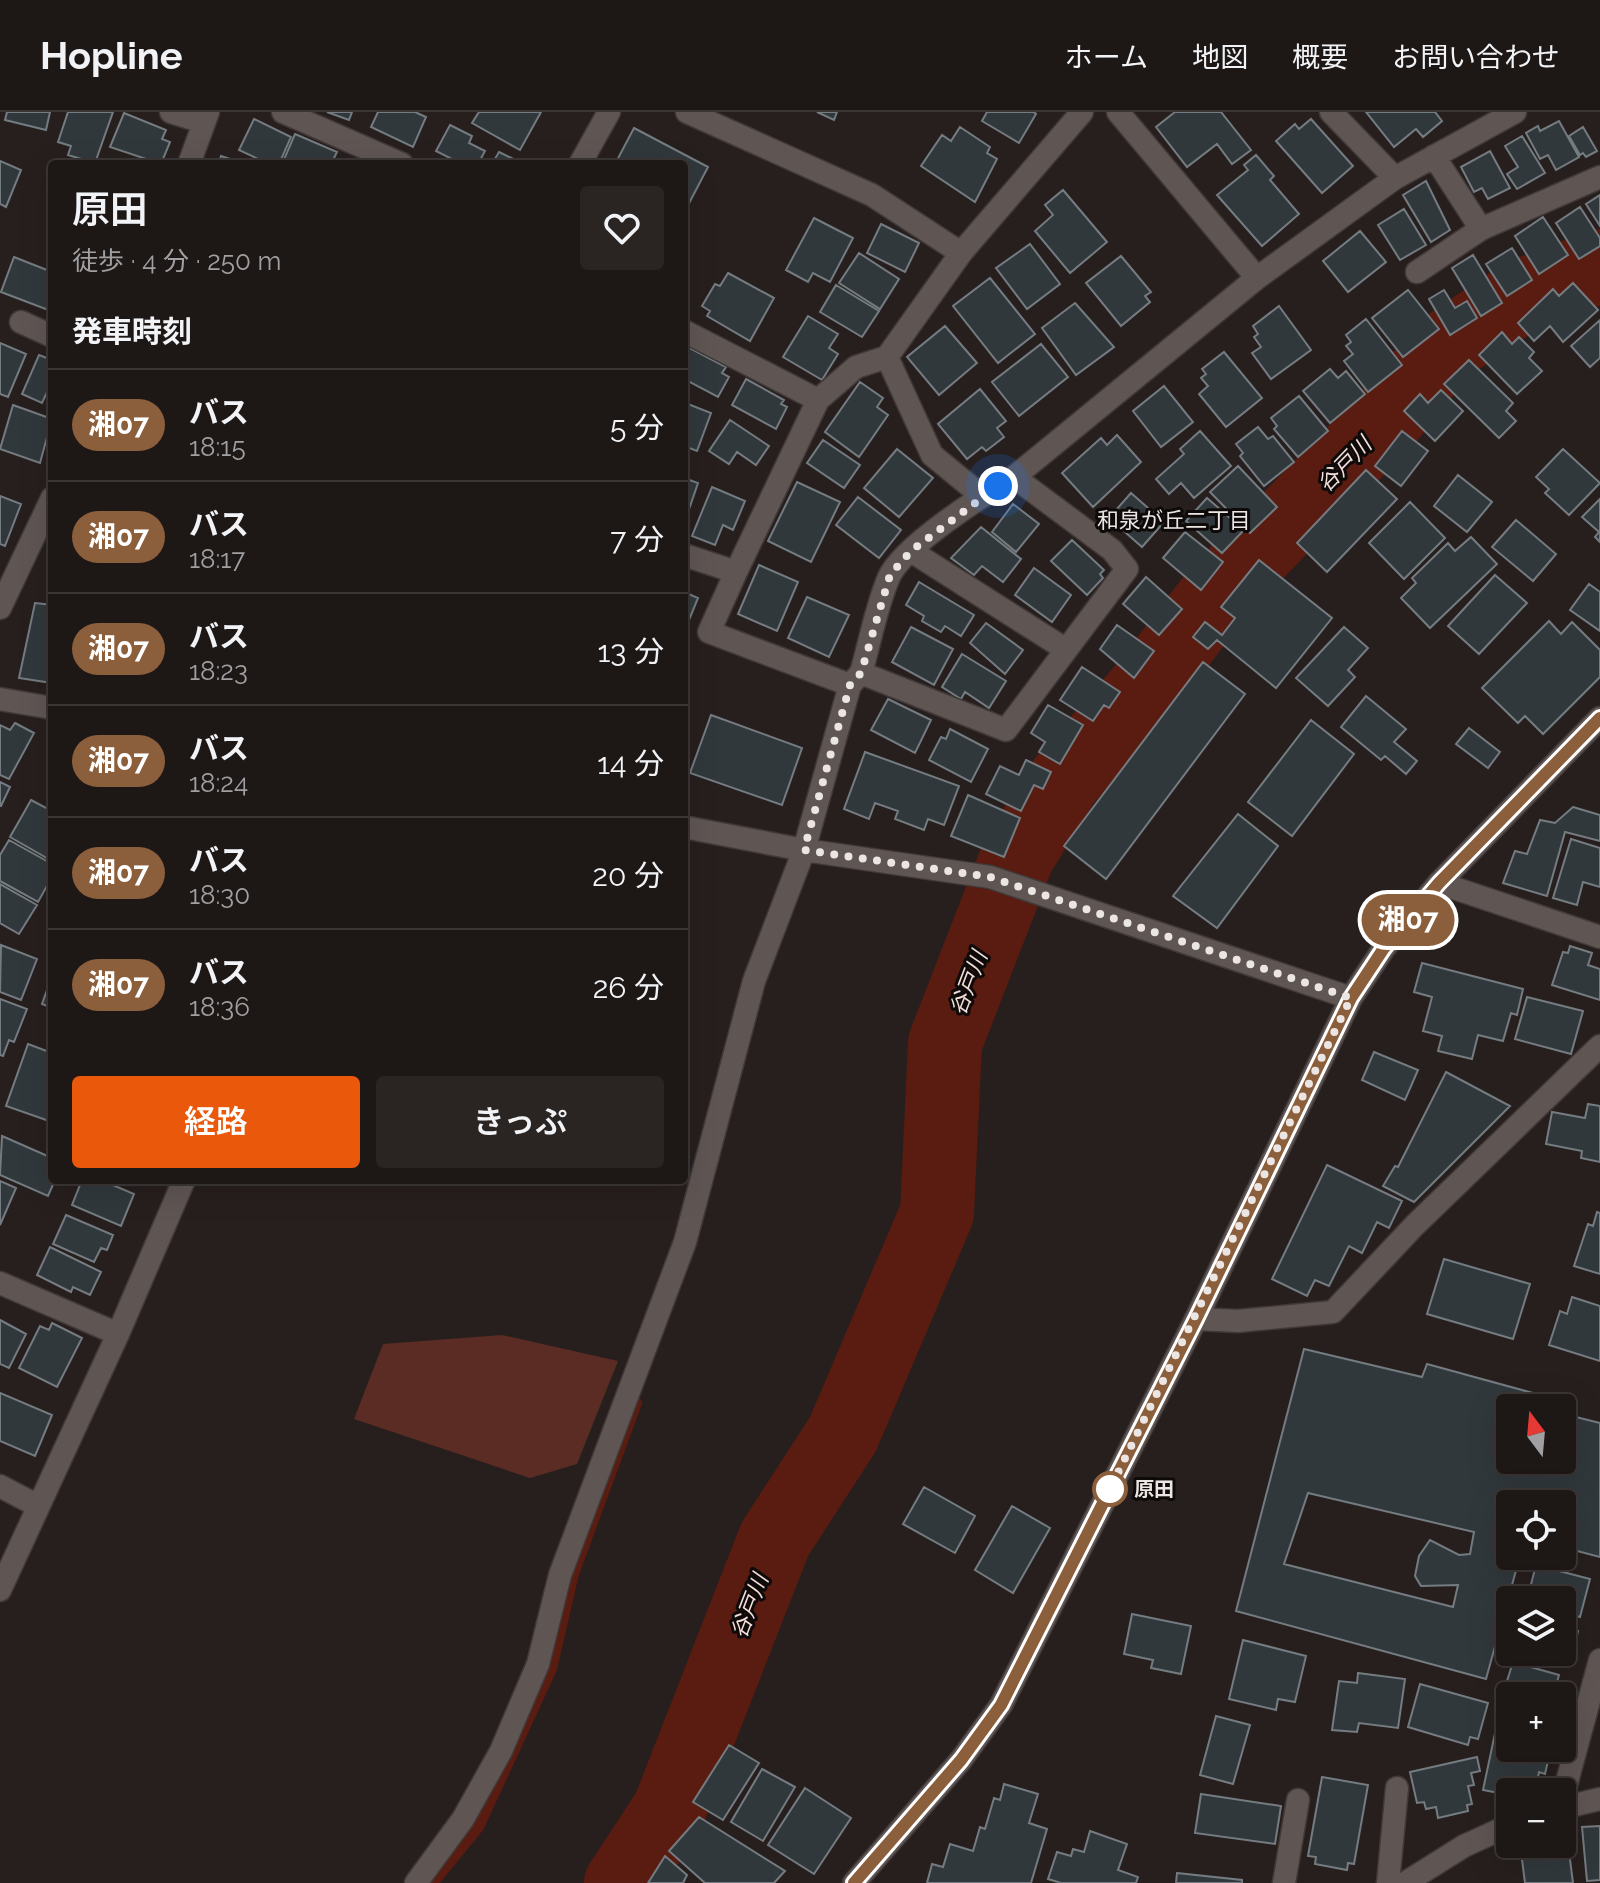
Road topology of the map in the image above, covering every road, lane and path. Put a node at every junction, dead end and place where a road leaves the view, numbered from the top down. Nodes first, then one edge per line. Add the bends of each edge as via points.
1 (171, 112) edge
2 (283, 112) edge
3 (687, 112) edge
4 (1082, 112) edge
5 (1118, 112) edge
6 (1331, 112) edge
7 (1515, 112) edge
8 (604, 114) edge
9 (206, 117) edge
10 (1434, 156) junction
11 (190, 160) edge
12 (393, 160) edge
13 (582, 160) edge
14 (1600, 177) edge
15 (1395, 178) junction
16 (1481, 229) junction
17 (961, 253) junction
18 (1417, 272) dead end
19 (1257, 278) junction
20 (21, 322) dead end
21 (688, 333) edge
22 (48, 334) edge
23 (887, 357) junction
24 (818, 400) junction
25 (1014, 477) junction
26 (982, 496) junction
27 (48, 506) edge
28 (911, 551) junction
29 (688, 556) edge
30 (736, 572) junction
31 (0, 608) edge
32 (1065, 649) junction
33 (856, 679) junction
34 (0, 699) edge
35 (48, 707) edge
36 (1600, 718) edge
37 (688, 828) edge
38 (804, 850) junction
39 (1439, 883) junction
40 (1600, 937) edge
41 (1351, 998) junction
42 (1600, 1046) edge
43 (182, 1184) edge
44 (0, 1283) edge
45 (1196, 1319) junction
46 (118, 1334) junction
47 (0, 1486) edge
48 (38, 1506) junction
49 (0, 1590) edge
50 (1600, 1660) edge
51 (1568, 1778) edge
52 (1397, 1788) dead end
53 (1600, 1799) edge
54 (1298, 1800) dead end
55 (1576, 1805) edge
56 (1496, 1834) edge
57 (1429, 1875) edge
58 (416, 1883) edge
59 (854, 1883) edge
60 (1284, 1883) edge
61 (1388, 1883) edge
62 (1405, 1883) edge

1 - 9 street
2 - 12 street
3 - 17 street via 872,195
4 - 17 street
5 - 19 street
6 - 15 street
7 - 10 street
8 - 13 street
9 - 11 street
10 - 15 street
10 - 16 street
14 - 16 street
15 - 19 street
16 - 18 street
17 - 23 street
19 - 25 street
20 - 22 street
21 - 24 street
23 - 24 street via 856,367
23 - 26 street via 932,455
24 - 30 street
25 - 26 street
25 - 32 street via 1112,550 1127,569
26 - 28 street
27 - 31 street
28 - 32 street
28 - 33 street via 890,575
29 - 30 street
30 - 33 street via 709,632
32 - 33 street via 1006,730
33 - 38 street
34 - 35 street
36 - 39 street
37 - 38 street
38 - 41 street via 990,877
38 - 58 street via 754,981 685,1242 560,1575 538,1664 463,1819
39 - 40 street
39 - 41 street via 1384,948
41 - 45 street
42 - 45 street via 1333,1312 1238,1321
43 - 46 street
44 - 46 street
45 - 59 street via 1001,1705 961,1760
46 - 48 street
47 - 48 street
48 - 49 street
50 - 51 street
52 - 61 street
53 - 55 street
54 - 60 street
56 - 57 street
57 - 62 street

